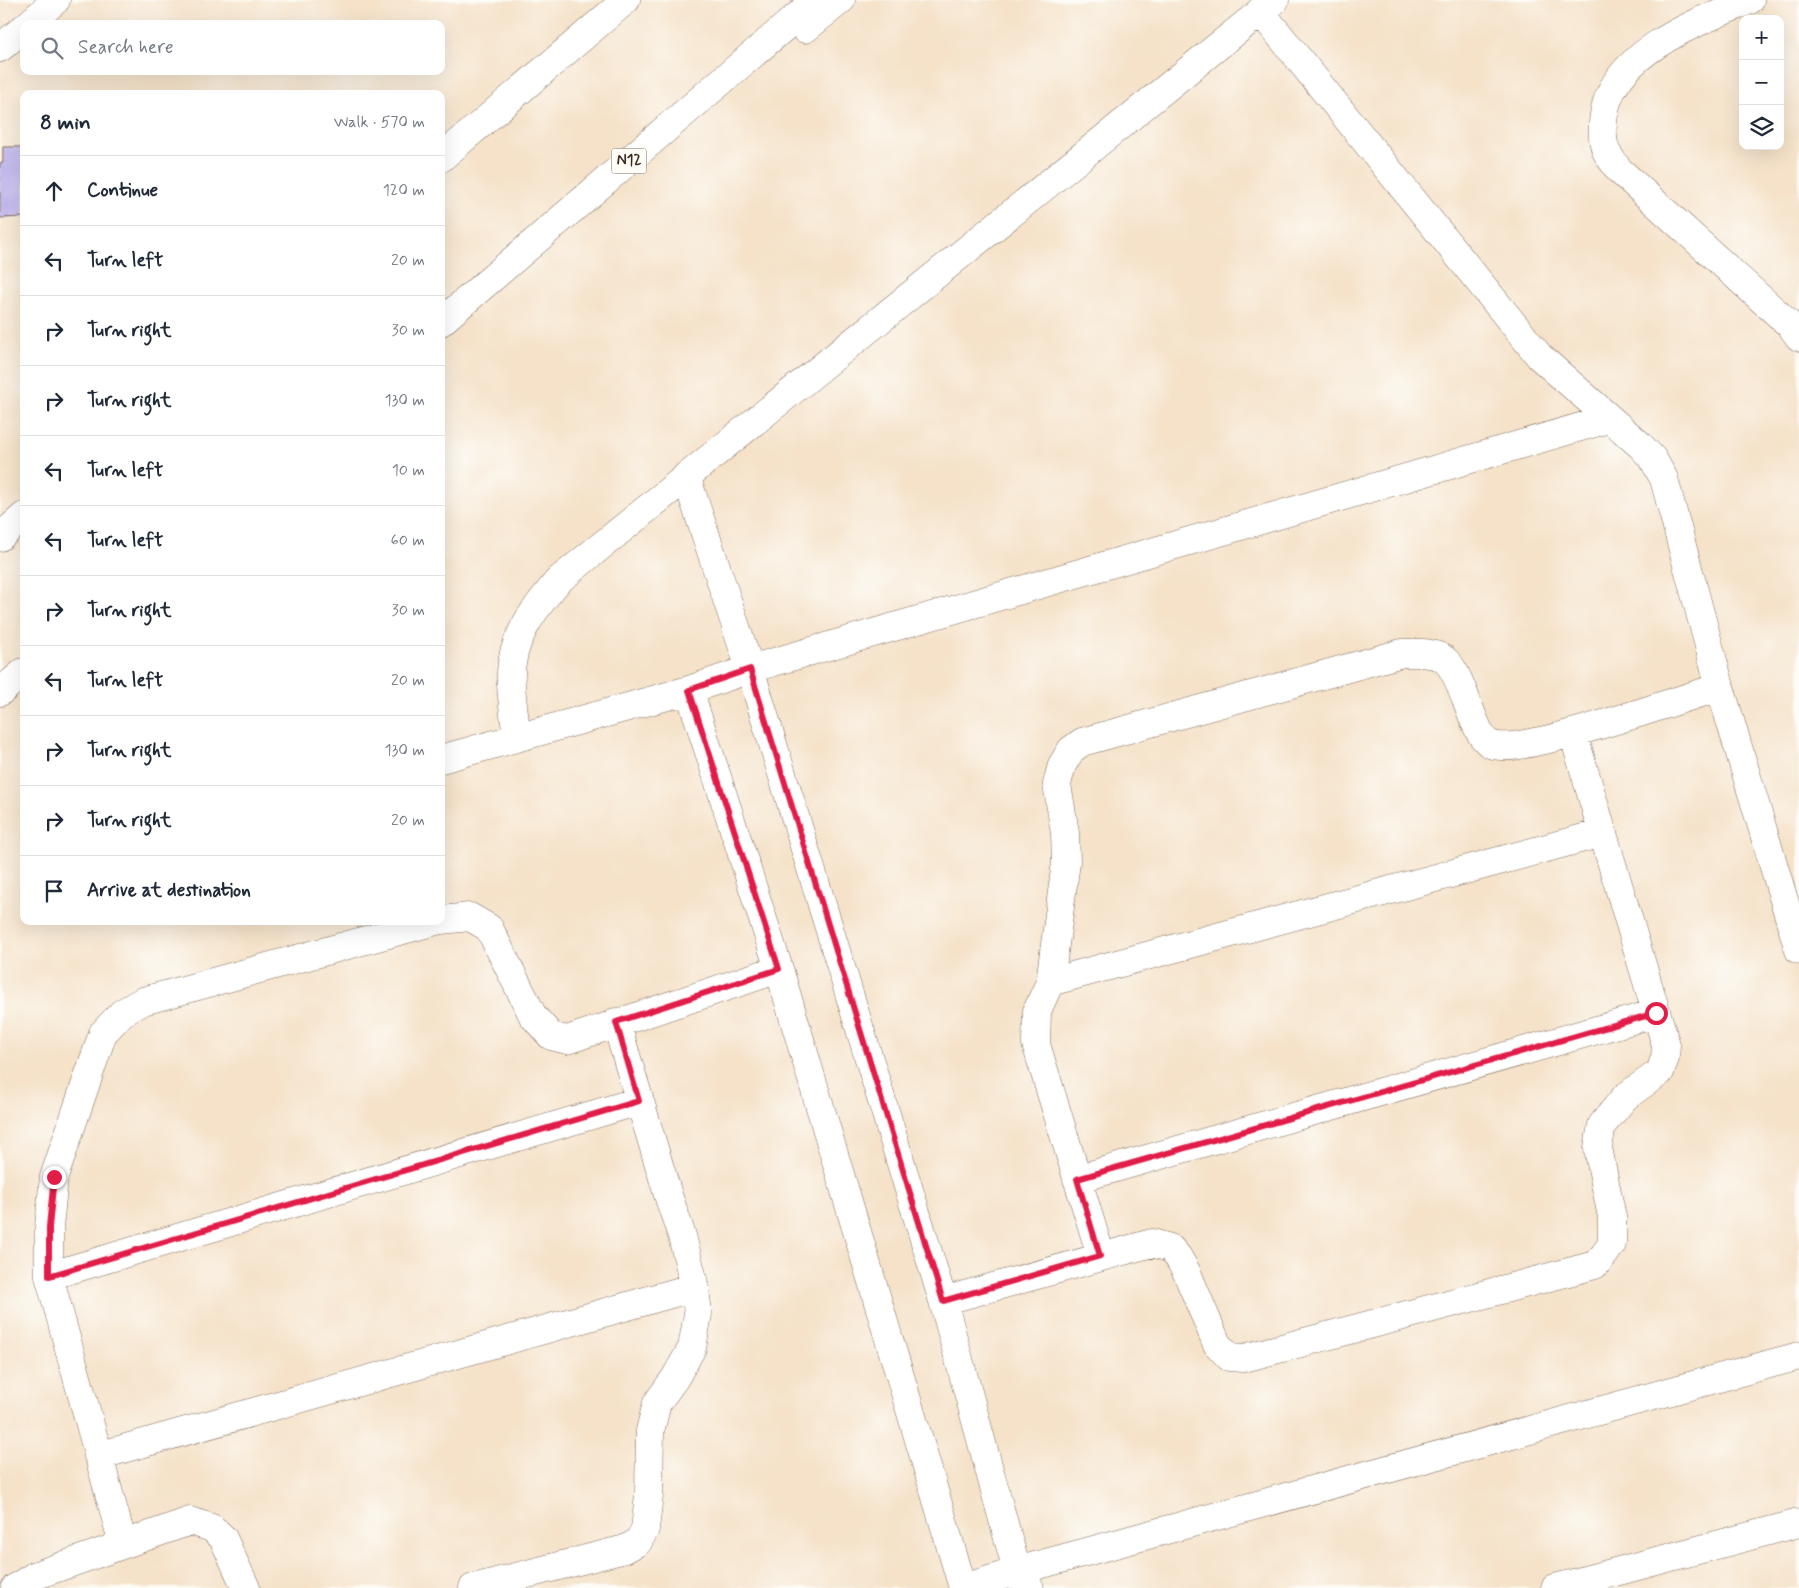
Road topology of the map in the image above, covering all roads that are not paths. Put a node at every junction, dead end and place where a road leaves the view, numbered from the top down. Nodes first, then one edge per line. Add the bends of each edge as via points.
1 (56, 0) edge
2 (626, 0) edge
3 (816, 0) edge
4 (841, 0) edge
5 (1750, 0) edge
6 (1268, 6) edge
7 (33, 20) edge
8 (20, 31) edge
9 (0, 48) edge
10 (445, 155) edge
11 (500, 273) junction
12 (445, 319) edge
13 (1799, 336) edge
14 (1608, 419) junction
15 (686, 476) junction
16 (20, 519) edge
17 (0, 536) edge
18 (750, 669) junction
19 (20, 675) edge
20 (1720, 687) junction
21 (689, 690) junction
22 (0, 692) edge
23 (1573, 733) junction
24 (517, 738) junction
25 (445, 758) edge
26 (1602, 833) junction
27 (445, 920) edge
28 (421, 925) edge
29 (1799, 950) edge
30 (779, 969) junction
31 (1050, 982) junction
32 (1656, 1013) junction
33 (616, 1022) junction
34 (639, 1101) junction
35 (1077, 1179) junction
36 (1100, 1256) junction
37 (49, 1276) junction
38 (695, 1287) junction
39 (943, 1301) junction
40 (1799, 1356) edge
41 (98, 1456) junction
42 (1799, 1523) edge
43 (123, 1544) junction
44 (1023, 1580) edge
45 (15, 1588) edge
46 (246, 1588) edge
47 (473, 1588) edge
48 (963, 1588) edge
49 (1555, 1588) edge

1 - 7 main road
2 - 10 main road
3 - 11 main road, N12
4 - 11 main road
5 - 13 main road via 1706,18 1657,44 1624,70 1608,96 1601,125 1606,151 1619,170
6 - 14 main road via 1540,357
6 - 15 main road
8 - 9 main road
11 - 12 main road, N12
14 - 18 main road
14 - 20 main road via 1653,459 1664,480
15 - 18 main road
15 - 24 main road via 559,580 524,625 514,652 511,682
16 - 17 main road
18 - 21 main road
18 - 39 main road
19 - 22 main road
20 - 23 main road
20 - 29 main road
21 - 24 main road
21 - 30 main road
23 - 26 main road
23 - 31 main road via 1512,747 1490,745 1479,734 1459,679 1445,660 1425,652 1402,652 1082,742 1066,757 1057,784 1066,862
24 - 25 main road
26 - 31 main road
26 - 32 main road
27 - 33 main road via 470,917 489,928 533,1016 551,1036 567,1040
28 - 37 main road via 143,1001 122,1013 103,1033 54,1177
30 - 33 main road
30 - 48 main road
31 - 35 main road via 1037,1011 1036,1044
32 - 35 main road
32 - 36 main road via 1666,1045 1660,1072 1626,1097 1602,1125 1598,1148 1612,1217 1612,1244 1594,1264 1244,1358 1229,1357 1217,1344 1187,1273 1170,1248 1152,1243
33 - 34 main road
34 - 37 main road
34 - 38 main road
35 - 36 main road
36 - 39 main road
37 - 41 main road
38 - 41 main road
38 - 47 main road via 698,1314 692,1348 657,1403 650,1430 649,1495 645,1529 638,1542 625,1549
39 - 44 main road
40 - 44 main road
41 - 43 main road
42 - 49 main road
43 - 45 main road via 34,1576
43 - 46 main road via 190,1521 202,1523 223,1538
44 - 48 main road

